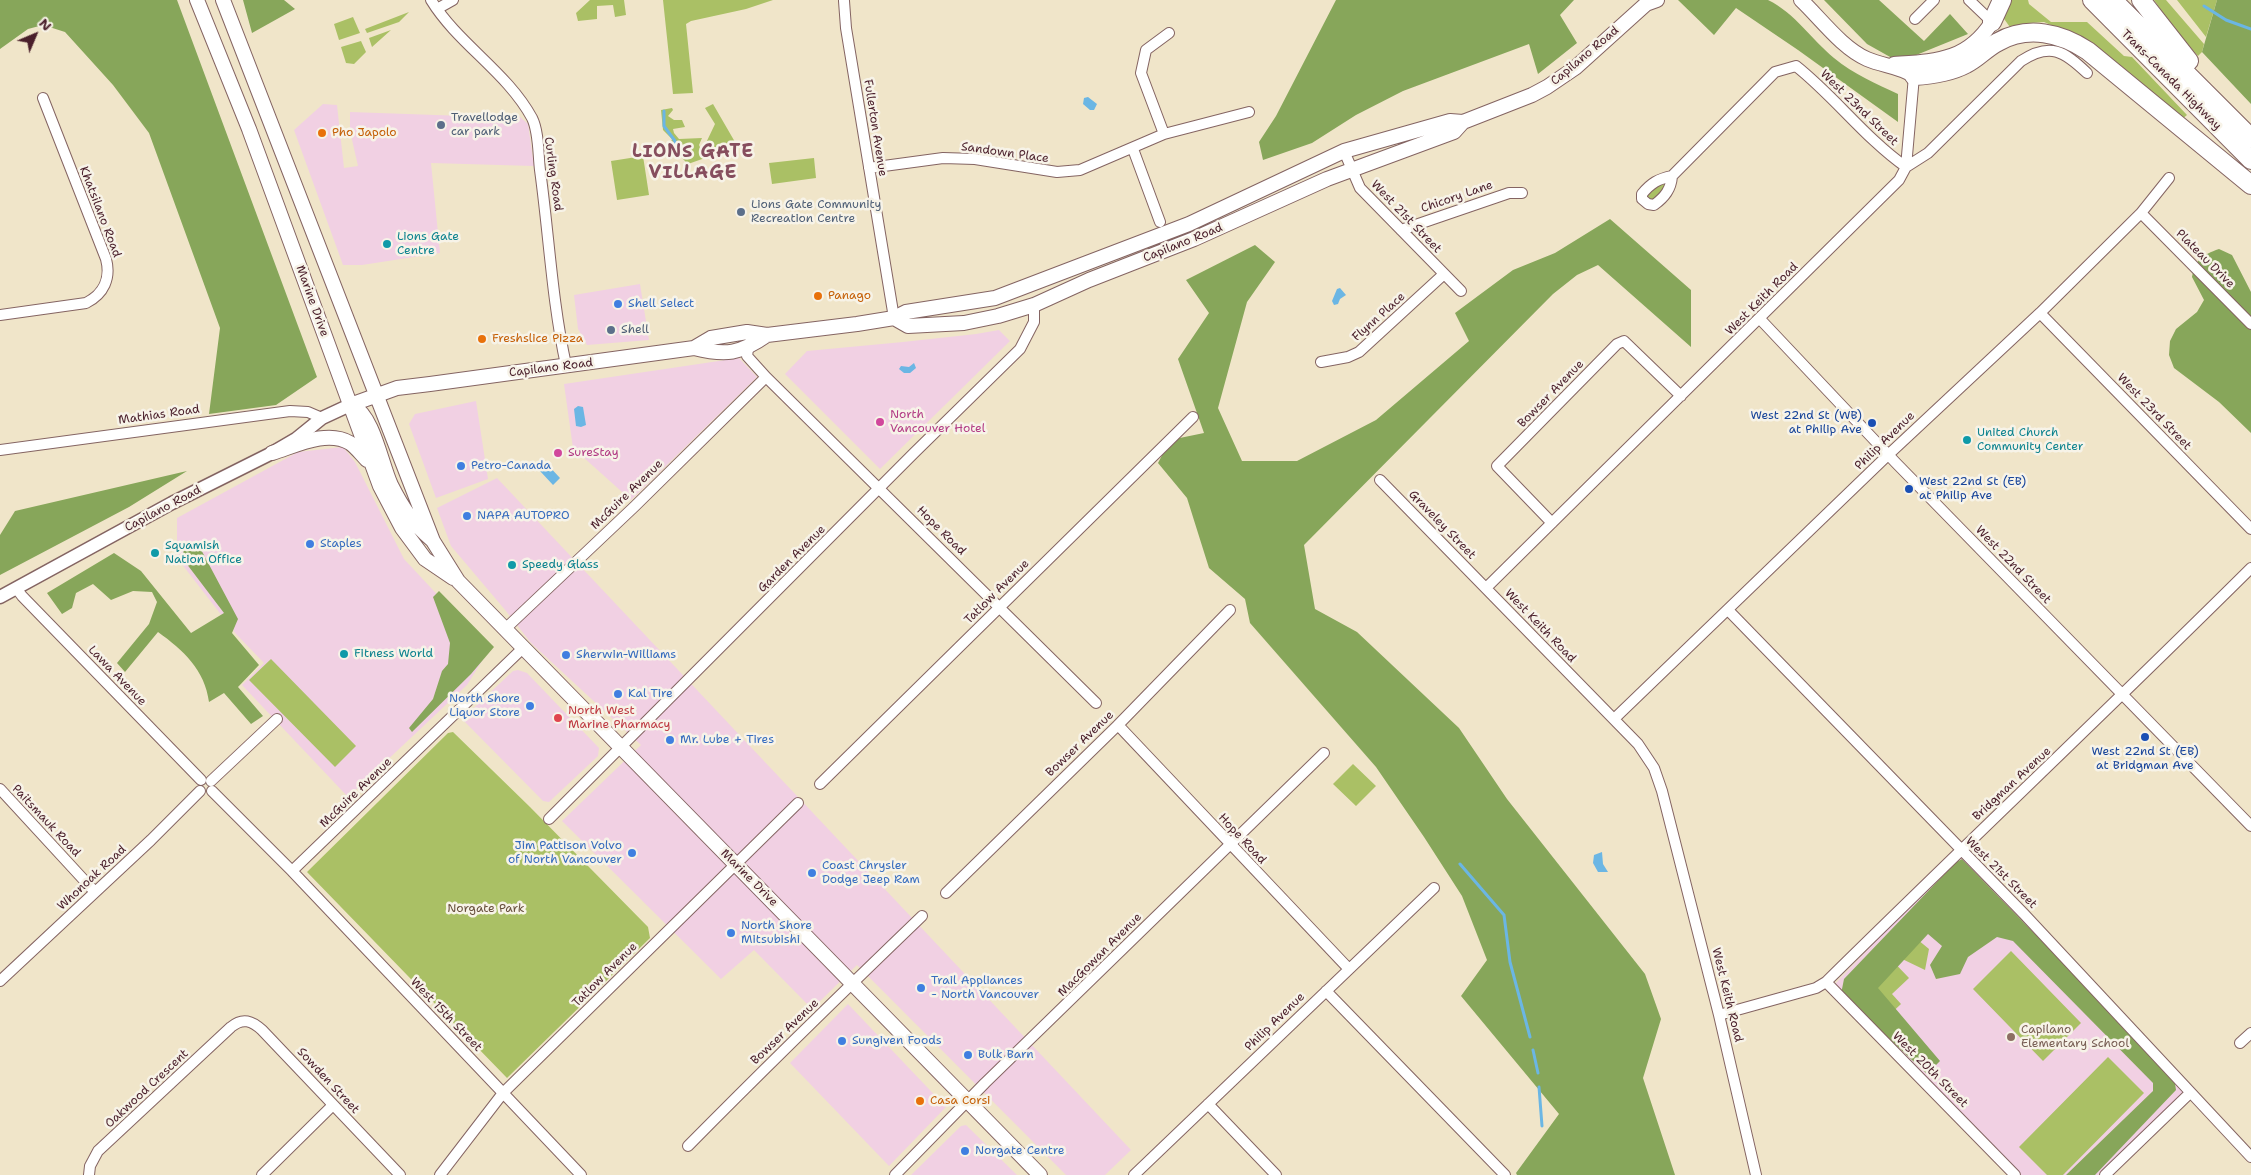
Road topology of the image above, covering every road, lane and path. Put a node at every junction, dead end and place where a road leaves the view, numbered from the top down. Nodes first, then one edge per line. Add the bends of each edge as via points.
1 (197, 0) edge
2 (223, 0) edge
3 (454, 0) edge
4 (842, 0) edge
5 (1802, 0) edge
6 (1934, 0) edge
7 (1969, 0) edge
8 (2002, 0) edge
9 (2092, 0) edge
10 (2113, 0) edge
11 (2140, 0) edge
12 (1650, 1) edge
13 (434, 4) edge
14 (1915, 19) dead end
15 (1992, 22) junction
16 (1169, 33) dead end
17 (1944, 59) junction
18 (1886, 64) junction
19 (2087, 73) dead end
20 (1914, 76) junction
21 (43, 98) dead end
22 (1249, 112) dead end
23 (1463, 122) junction
24 (2251, 133) edge
25 (1164, 134) junction
26 (2251, 138) edge
27 (1132, 149) junction
28 (1344, 151) junction
29 (2251, 160) edge
30 (1906, 167) junction
31 (869, 168) junction
32 (1353, 169) junction
33 (1672, 176) dead end
34 (2170, 178) dead end
35 (2251, 185) edge
36 (1522, 193) dead end
37 (2141, 213) junction
38 (1160, 222) dead end
39 (1401, 230) junction
40 (1120, 252) junction
41 (1444, 274) junction
42 (1461, 292) dead end
43 (1034, 305) junction
44 (2040, 313) junction
45 (0, 315) edge
46 (894, 318) junction
47 (1760, 319) junction
48 (2251, 324) edge
49 (767, 335) junction
50 (694, 348) junction
51 (748, 349) junction
52 (1322, 362) dead end
53 (566, 365) junction
54 (766, 376) junction
55 (378, 395) junction
56 (1681, 396) junction
57 (350, 405) junction
58 (1193, 417) dead end
59 (322, 418) junction
60 (0, 450) edge
61 (272, 453) junction
62 (1888, 455) junction
63 (370, 462) junction
64 (1380, 480) dead end
65 (880, 488) junction
66 (1552, 523) junction
67 (2251, 529) edge
68 (433, 541) junction
69 (2251, 568) edge
70 (458, 581) junction
71 (16, 588) junction
72 (1486, 588) junction
73 (0, 597) edge
74 (1000, 607) junction
75 (1230, 610) dead end
76 (1728, 610) junction
77 (504, 630) junction
78 (523, 648) junction
79 (2122, 694) junction
80 (1096, 703) dead end
81 (277, 719) dead end
82 (1614, 719) junction
83 (1118, 725) junction
84 (622, 746) junction
85 (1324, 753) dead end
86 (208, 784) junction
87 (820, 784) dead end
88 (0, 789) edge
89 (798, 803) dead end
90 (548, 819) dead end
91 (2251, 826) edge
92 (1229, 844) junction
93 (1960, 850) junction
94 (736, 864) junction
95 (292, 871) junction
96 (1434, 888) dead end
97 (95, 892) junction
98 (946, 893) dead end
99 (922, 916) dead end
100 (1349, 969) junction
101 (0, 981) edge
102 (1826, 982) junction
103 (852, 983) junction
104 (1326, 991) junction
105 (1719, 1015) junction
106 (231, 1027) joint
107 (2251, 1033) edge
108 (2240, 1043) dead end
109 (502, 1093) junction
110 (2190, 1093) junction
111 (967, 1101) junction
112 (1208, 1104) junction
113 (333, 1105) junction
114 (688, 1146) dead end
115 (2251, 1158) edge
116 (89, 1175) edge
117 (262, 1175) edge
118 (400, 1175) edge
119 (440, 1175) edge
120 (582, 1175) edge
121 (895, 1175) edge
122 (1040, 1175) edge
123 (1134, 1175) edge
124 (1276, 1175) edge
125 (1505, 1175) edge
126 (1756, 1175) edge
127 (2015, 1175) edge
128 (2106, 1175) edge

1 - 57 main road, Marine Drive via 249,129
2 - 55 main road, Marine Drive
3 - 13 street
4 - 31 street, Fullerton Avenue
5 - 18 main road via 1853,50 1867,59
6 - 14 street
7 - 15 street
8 - 15 highway
9 - 29 highway, Trans-Canada Highway
10 - 26 highway, Trans-Canada Highway
11 - 24 highway via 2168,38
12 - 23 main road, Capilano Road via 1562,78 1532,95
13 - 53 street, Curling Road via 444,20 516,95 533,121 551,258 550,276
15 - 17 main road via 1975,42
16 - 25 street via 1146,50 1142,74
17 - 18 main road
17 - 20 main road via 1938,66
18 - 20 main road
19 - 30 street, West Keith Road via 2060,53 2046,50 2030,55 1928,154
20 - 30 street
20 - 35 highway via 1967,64 1998,41 2011,37 2038,33 2063,36 2088,51
21 - 45 street, Khatsilano Road via 106,260 107,280 98,295 86,303
22 - 25 street, Sandown Place
23 - 28 main road, Capilano Road via 1450,121
23 - 32 main road, Capilano Road via 1454,132
25 - 27 street, Sandown Place
27 - 31 street, Sandown Place via 1080,170 1057,172 975,159 943,158
27 - 38 street
28 - 32 street, West 21st Street
28 - 40 main road, Capilano Road via 1189,224
30 - 33 street, West 23nd Street via 1882,149 1827,92 1796,66 1775,72
30 - 47 street, West Keith Road via 1899,180
31 - 46 street, Fullerton Avenue
32 - 39 street, West 21st Street via 1360,188
32 - 43 main road, Capilano Road
34 - 37 street, Philip Avenue
36 - 39 street, Chicory Lane via 1509,193
37 - 44 street, Philip Avenue
37 - 48 street, Plateau Drive
39 - 41 street, West 21st Street
40 - 43 main road via 1109,264 1041,294
40 - 46 main road, Capilano Road via 995,298 906,312
41 - 42 street, West 21st Street
41 - 52 street, Flynn Place via 1359,352
43 - 46 main road, Capilano Road via 964,323 908,326
43 - 65 street, Garden Avenue via 1034,322 1020,349
44 - 62 street, Philip Avenue
44 - 67 street, West 23rd Street
46 - 49 main road, Capilano Road
47 - 56 street, West Keith Road
47 - 62 street, West 22nd Street
49 - 50 main road, Capilano Road via 747,332 711,338
49 - 51 main road
50 - 51 main road, Capilano Road via 716,354
50 - 53 main road, Capilano Road
51 - 54 street, Hope Road via 747,356
53 - 55 main road, Capilano Road via 399,388
54 - 65 street, Hope Road
54 - 77 street, McGuire Avenue
55 - 57 main road, Capilano Road
55 - 68 main road, Marine Drive
56 - 66 street, West Keith Road
56 - 66 street, Bowser Avenue via 1624,341 1617,344 1497,466
57 - 59 street, Capilano Road
57 - 63 main road, Marine Drive
57 - 68 main road via 359,409 369,424 390,483 408,517
58 - 74 street, Tatlow Avenue
59 - 60 street, Mathias Road via 308,412 290,411
59 - 61 street, Capilano Road
61 - 63 main road via 315,439 336,438 350,443
61 - 71 street, Capilano Road
62 - 76 street, Philip Avenue
62 - 79 street, West 22nd Street
63 - 70 main road, Marine Drive via 392,511 424,559
64 - 72 street, Graveley Street
65 - 74 street, Hope Road
65 - 84 street, Garden Avenue
66 - 72 street, West Keith Road
68 - 70 main road, Marine Drive
69 - 79 street, Bridgman Avenue
70 - 77 main road, Marine Drive
71 - 73 street, Capilano Road
71 - 86 street, Lawa Avenue
72 - 82 street, West Keith Road
74 - 80 street, Hope Road
74 - 87 street, Tatlow Avenue
75 - 83 street, Bowser Avenue
76 - 82 street, Philip Avenue
76 - 93 street, West 21st Street
77 - 78 main road, Marine Drive
78 - 84 main road, Marine Drive
78 - 95 street, McGuire Avenue
79 - 91 street, West 22nd Street
79 - 93 street, Bridgman Avenue
81 - 86 street
82 - 105 street, West Keith Road via 1647,756 1659,780
83 - 92 street, Hope Road
83 - 98 street, Bowser Avenue
84 - 90 street, Garden Avenue
84 - 94 main road, Marine Drive
85 - 92 street, MacGowan Avenue
86 - 95 street, Lawa Avenue
86 - 97 street, Whonoak Road via 198,786 200,791
88 - 97 street, Paitsmauk Road
89 - 94 street, Tatlow Avenue
92 - 100 street, Hope Road
92 - 111 street, MacGowan Avenue
93 - 102 street, Bridgman Avenue
93 - 110 street, West 21st Street via 2117,1012
94 - 103 main road, Marine Drive
94 - 109 street, Tatlow Avenue
95 - 109 street, West 15th Street
96 - 100 street, Philip Avenue
97 - 101 street, Whonoak Road
99 - 103 street, Bowser Avenue
100 - 104 street, Philip Avenue
102 - 105 street, Bridgman Avenue via 1816,988
102 - 127 street, West 20th Street
103 - 111 main road, Marine Drive
103 - 114 street, Bowser Avenue
104 - 112 street, Philip Avenue
104 - 125 street
105 - 126 street, West Keith Road
106 - 113 street, Sowden Street via 236,1022 253,1022
106 - 116 street, Oakwood Crescent via 98,1152
107 - 108 street
109 - 119 street, Tatlow Avenue
109 - 120 street, West 15th Street
110 - 115 street, West 21st Street
110 - 128 street
111 - 121 street, MacGowan Avenue
111 - 122 main road, Marine Drive
112 - 123 street, Philip Avenue
112 - 124 street
113 - 117 street
113 - 118 street, Sowden Street

